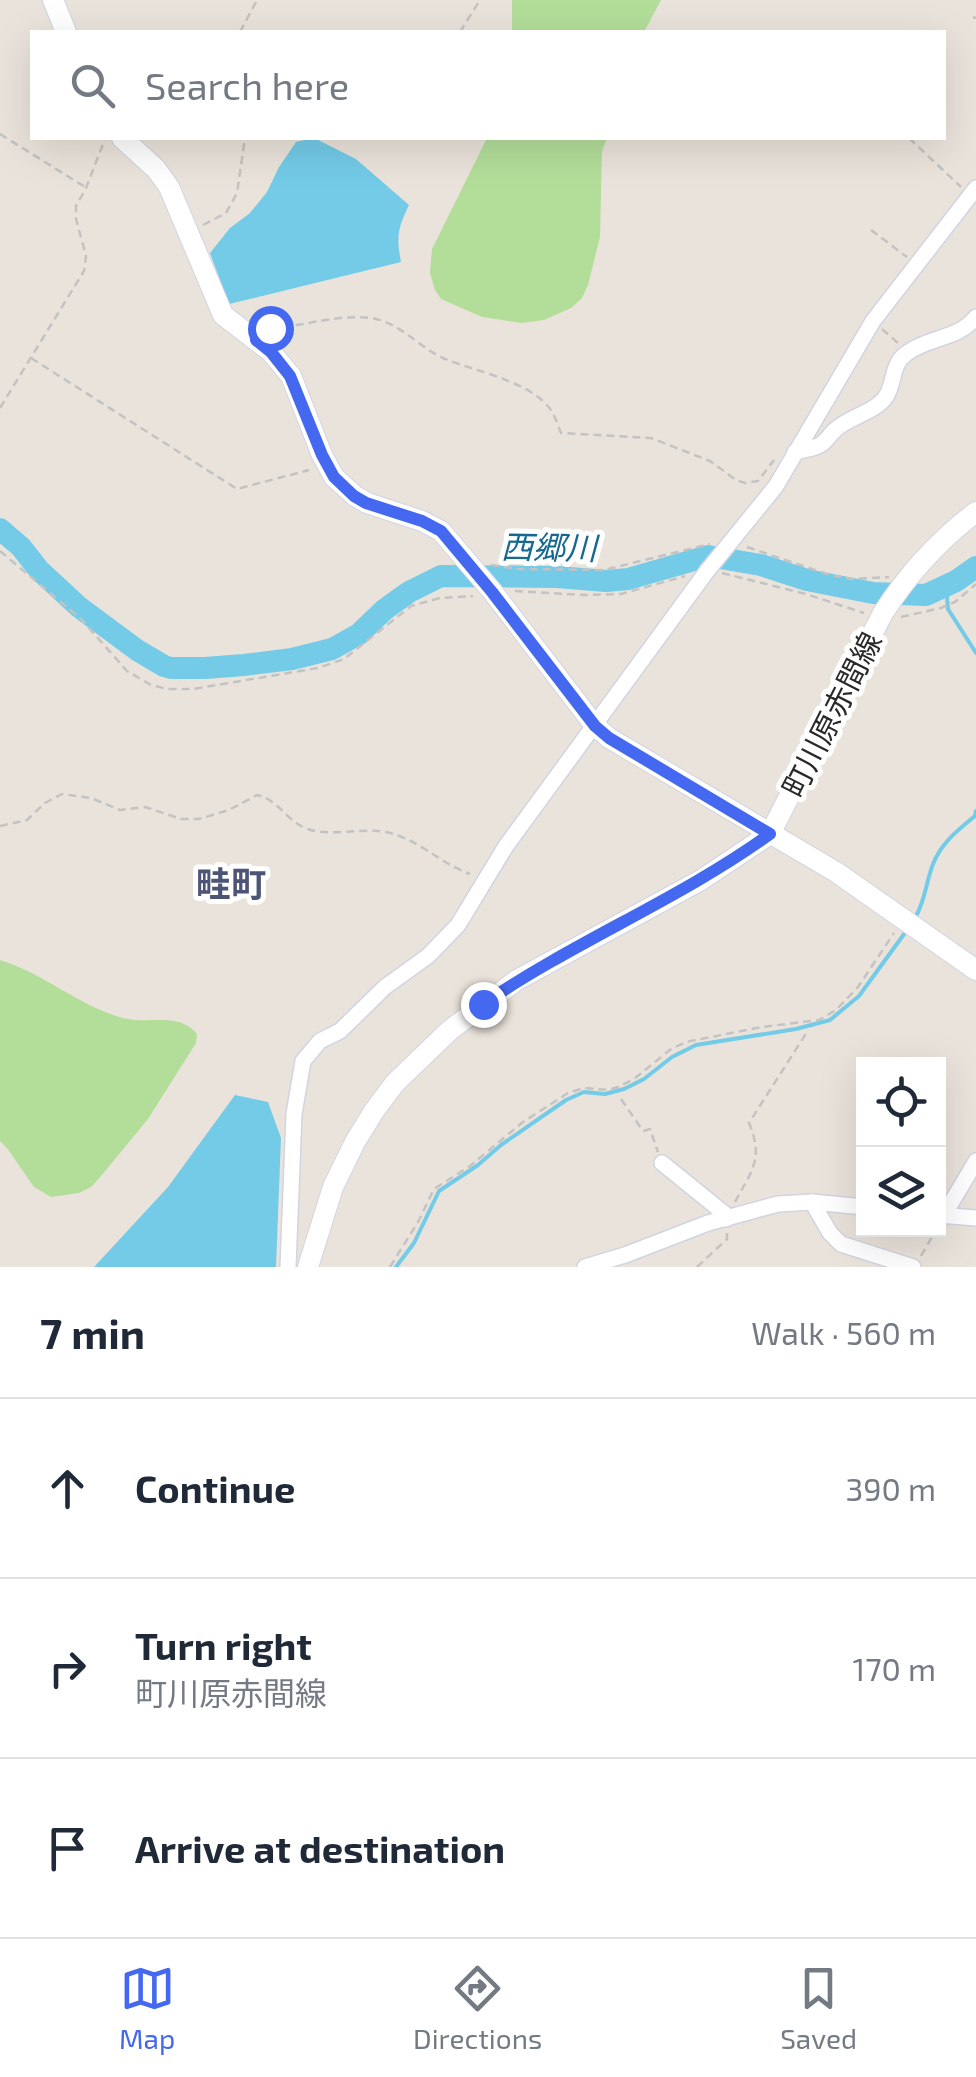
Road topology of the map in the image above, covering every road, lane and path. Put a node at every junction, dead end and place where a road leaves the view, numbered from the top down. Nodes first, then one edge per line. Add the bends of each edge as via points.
1 (53, 0) edge
2 (257, 0) edge
3 (480, 0) edge
4 (65, 30) edge
5 (241, 30) edge
6 (461, 30) edge
7 (0, 134) edge
8 (105, 140) edge
9 (124, 140) edge
10 (246, 140) edge
11 (911, 140) edge
12 (86, 188) junction
13 (973, 191) edge
14 (871, 230) dead end
15 (188, 231) junction
16 (916, 264) junction
17 (976, 317) edge
18 (872, 320) junction
19 (256, 340) junction
20 (907, 352) junction
21 (31, 358) junction
22 (0, 408) edge
23 (787, 452) junction
24 (327, 466) junction
25 (976, 512) edge
26 (727, 546) junction
27 (0, 551) edge
28 (467, 561) junction
29 (709, 570) junction
30 (910, 576) junction
31 (976, 584) edge
32 (493, 594) junction
33 (882, 616) junction
34 (595, 726) junction
35 (0, 826) edge
36 (770, 834) junction
37 (484, 882) junction
38 (904, 920) junction
39 (976, 970) edge
40 (806, 1032) dead end
41 (621, 1099) dead end
42 (976, 1161) edge
43 (662, 1163) joint
44 (812, 1202) junction
45 (856, 1206) edge
46 (946, 1210) edge
47 (726, 1217) junction
48 (976, 1218) edge
49 (946, 1220) edge
50 (931, 1237) edge
51 (916, 1264) edge
52 (288, 1267) edge
53 (308, 1267) edge
54 (390, 1267) edge
55 (585, 1267) edge
56 (698, 1267) edge

1 - 4 main road
2 - 5 path
3 - 6 path
7 - 12 path
8 - 12 path
9 - 15 main road via 169,186
10 - 15 path via 241,179 226,213
11 - 13 path
12 - 21 path via 76,206 84,271
13 - 16 street
14 - 16 path
15 - 19 main road via 223,314
16 - 18 street
17 - 20 street via 957,333
18 - 20 path
18 - 23 street
19 - 23 path via 270,328 350,317 384,321 443,358 523,388 549,407 561,433 651,438 745,483 758,480
19 - 24 main road via 290,376
20 - 23 street via 882,401 836,428 824,444
21 - 22 path
21 - 24 path via 237,489
23 - 26 street via 776,486
24 - 28 main road via 366,503 441,531
25 - 30 main road, 町川原赤間線
26 - 28 path via 700,545 604,570
26 - 29 street
26 - 30 path via 850,579
27 - 32 path via 80,619 127,670 166,688 318,668 344,659 411,606
28 - 32 main road
29 - 32 path via 621,594
29 - 33 path
29 - 34 street
30 - 33 main road, 町川原赤間線
31 - 33 path via 941,608
32 - 34 main road
33 - 36 main road, 町川原赤間線
34 - 36 main road
34 - 37 street
35 - 37 path via 27,820 62,794 120,810 145,807 181,820 229,810 257,794 302,826 390,833
36 - 38 main road
36 - 53 main road, 町川原赤間線 via 517,980 450,1030 374,1110 332,1187
37 - 52 street via 458,925 428,956 304,1061 294,1114
38 - 39 main road
38 - 54 path via 858,987 819,1020 686,1042 618,1087 568,1093 523,1122 434,1189
40 - 47 path via 749,1123 757,1157
41 - 43 path via 643,1131 650,1129
42 - 46 street
43 - 47 street
44 - 45 street
44 - 47 street
44 - 51 street via 841,1244
47 - 55 street
47 - 56 path via 727,1239
48 - 49 street
50 - 51 path

